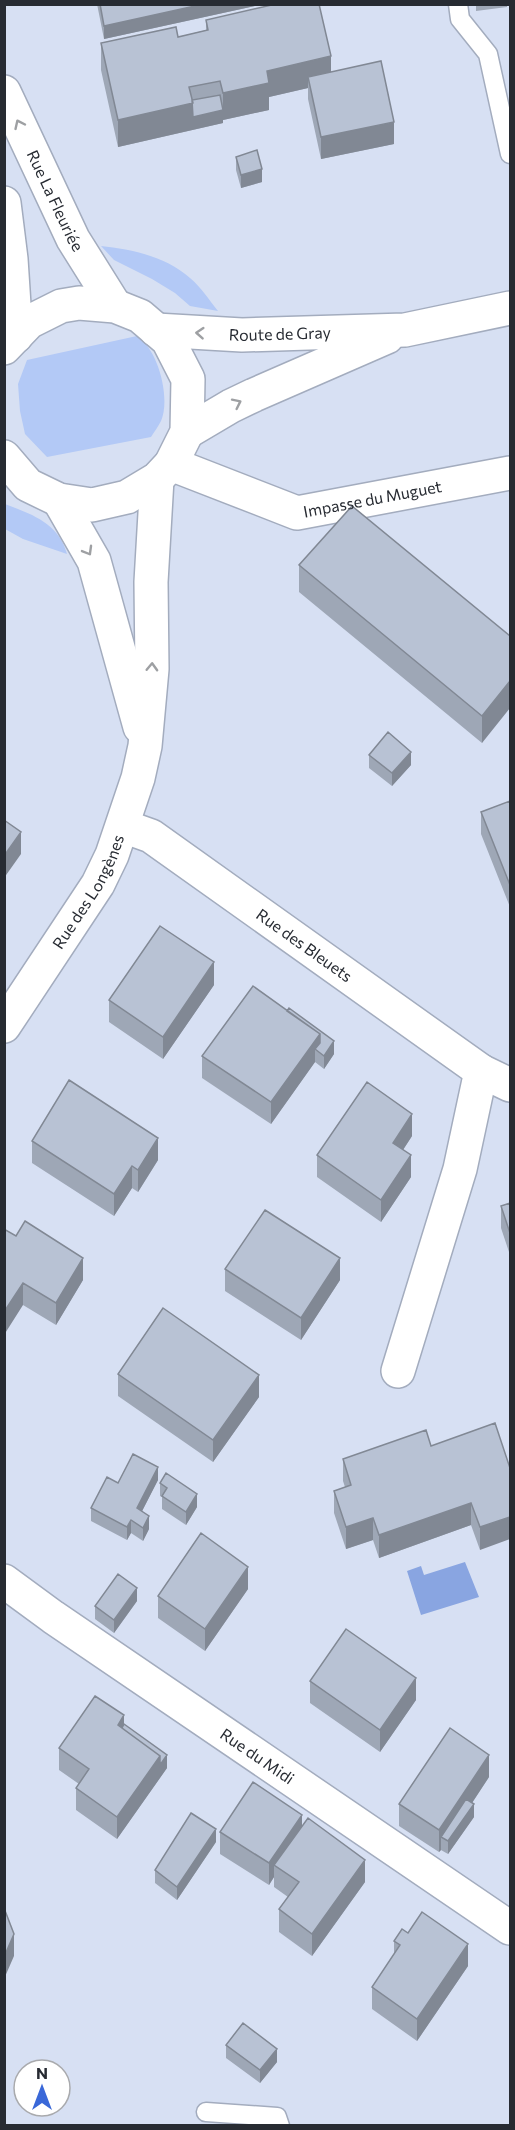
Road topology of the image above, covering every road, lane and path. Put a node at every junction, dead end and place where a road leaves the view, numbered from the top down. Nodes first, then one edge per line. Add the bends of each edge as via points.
1 (458, 4) edge
2 (4, 92) edge
3 (510, 154) edge
4 (4, 203) edge
5 (114, 306) junction
6 (510, 308) edge
7 (156, 330) junction
8 (405, 330) junction
9 (10, 342) edge
10 (187, 432) junction
11 (4, 457) edge
12 (164, 471) junction
13 (510, 473) edge
14 (16, 481) edge
15 (59, 500) junction
16 (145, 746) junction
17 (123, 826) junction
18 (4, 1026) edge
19 (481, 1071) junction
20 (510, 1085) edge
21 (398, 1371) dead end
22 (4, 1581) edge
23 (510, 1928) edge
24 (206, 2112) dead end
25 (280, 2126) edge

1 - 3 lane via 460,19 488,54
5 -> 2 street, Rue La Fleuriée via 72,239
4 - 9 street via 11,259
5 - 7 street via 140,316
5 - 9 street via 61,306 29,322
6 - 8 street, Route de Gray
8 -> 7 street, Route de Gray via 259,335
7 - 10 street via 168,340 188,379
10 -> 8 street, Route de Gray via 266,389
10 - 12 street
11 - 14 street
12 - 13 street, Impasse du Muguet via 297,513
12 - 15 street via 127,497 92,505
16 -> 12 street, Rue des Longènes via 152,669 151,582
14 - 15 street
15 -> 16 street, Rue des Longènes via 94,561
16 - 17 street, Rue des Longènes
17 - 18 street, Rue des Longènes via 98,884
17 - 19 street, Rue des Bleuets via 151,836
19 - 20 street, Rue des Bleuets
19 - 21 street via 460,1169
22 - 23 street, Rue du Midi
24 - 25 lane via 277,2117

